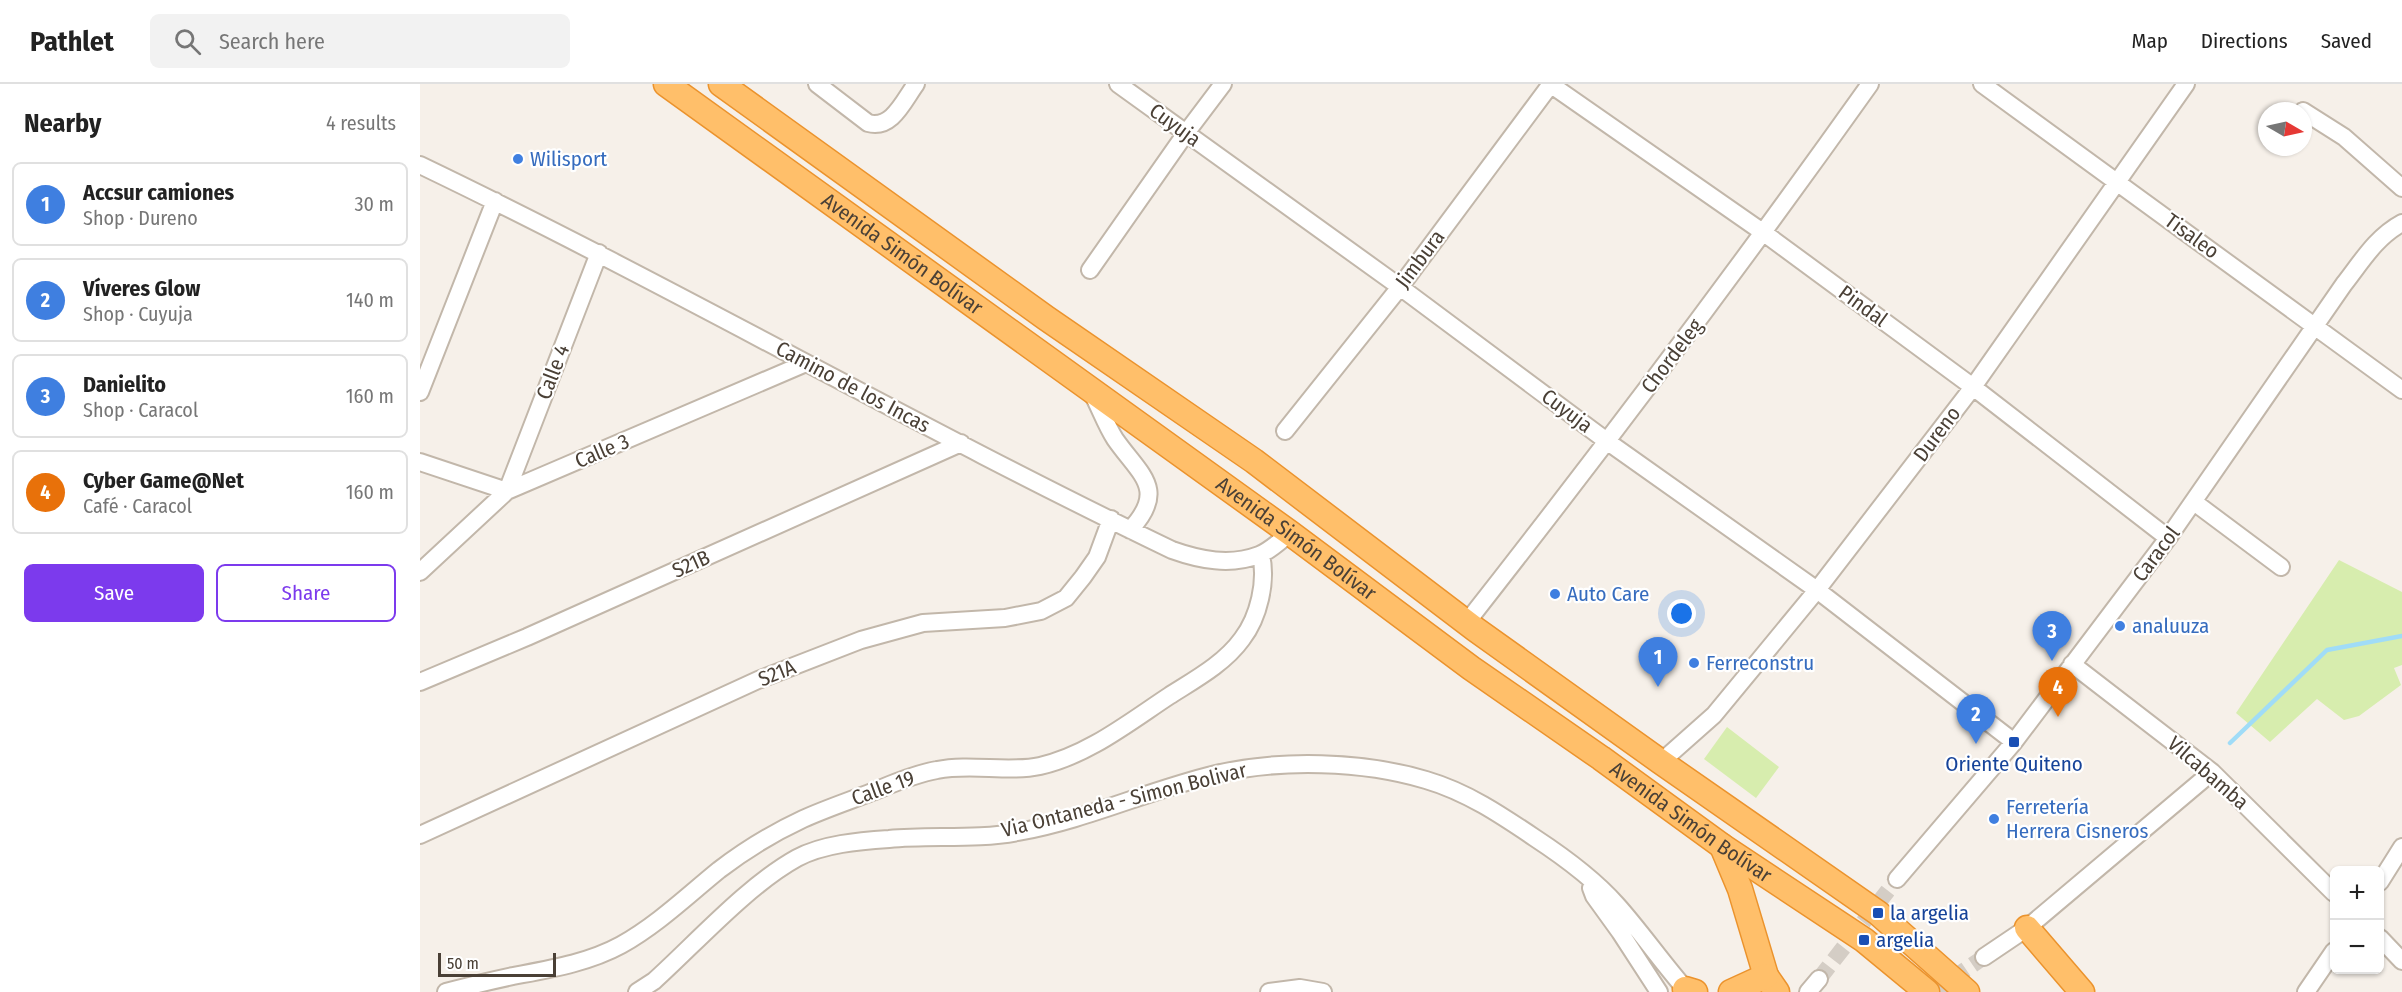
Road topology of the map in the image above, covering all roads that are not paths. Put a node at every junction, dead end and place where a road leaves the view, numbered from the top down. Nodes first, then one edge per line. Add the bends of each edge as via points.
1 (666, 84) edge
2 (721, 84) edge
3 (817, 84) edge
4 (916, 84) edge
5 (1118, 84) edge
6 (1223, 84) edge
7 (1551, 84) edge
8 (1870, 84) edge
9 (1982, 84) edge
10 (2186, 84) edge
11 (2312, 117) edge
12 (1186, 133) junction
13 (420, 165) edge
14 (2118, 182) junction
15 (2402, 188) edge
16 (495, 201) junction
17 (2402, 223) edge
18 (1764, 233) junction
19 (599, 253) junction
20 (1090, 270) dead end
21 (1400, 286) junction
22 (2315, 326) junction
23 (806, 363) junction
24 (1972, 387) junction
25 (2402, 390) edge
26 (420, 392) edge
27 (1092, 392) junction
28 (1285, 432) dead end
29 (1608, 442) junction
30 (961, 443) junction
31 (420, 462) edge
32 (507, 491) junction
33 (2194, 501) junction
34 (1111, 519) junction
35 (1130, 530) junction
36 (1290, 533) junction
37 (2168, 538) junction
38 (1261, 555) junction
39 (2281, 567) dead end
40 (420, 572) edge
41 (1817, 590) junction
42 (1467, 622) junction
43 (2072, 664) junction
44 (420, 682) edge
45 (2014, 742) junction
46 (1662, 762) junction
47 (2212, 772) junction
48 (420, 835) edge
49 (1722, 846) junction
50 (2402, 847) edge
51 (2384, 874) edge
52 (1898, 879) tunnel mouth
53 (1591, 881) junction
54 (2330, 889) edge
55 (2027, 928) junction
56 (2384, 943) edge
57 (1984, 957) tunnel mouth
58 (2330, 957) edge
59 (2402, 961) edge
60 (1768, 987) edge
61 (1689, 991) edge
62 (446, 992) edge
63 (637, 992) edge
64 (1269, 992) edge
65 (1323, 992) edge
66 (1659, 992) edge
67 (1731, 992) edge
68 (1927, 992) edge
69 (1967, 992) edge
70 (2082, 992) edge
71 (2306, 992) edge

1 - 27 highway, Avenida Simón Bolívar
2 - 42 highway, Avenida Simón Bolívar via 1046,318 1254,460
3 - 4 street via 876,125 890,119
5 - 12 street, Cuyuja
6 - 12 street
7 - 18 street, Pindal
7 - 21 street, Jimbura
8 - 18 street, Chordeleg
9 - 14 street, Tisaleo
10 - 14 street, Dureno
11 - 15 street via 2344,137
12 - 20 street
12 - 21 street, Cuyuja
13 - 16 street, Camino de los Incas
14 - 22 street, Tisaleo
14 - 24 street, Dureno
16 - 19 street, Camino de los Incas
16 - 26 street
17 - 22 street, Caracol via 2382,235
18 - 24 street, Pindal
18 - 29 street, Chordeleg
19 - 23 street, Camino de los Incas
19 - 32 street, Calle 4
21 - 28 street, Jimbura
21 - 29 street, Cuyuja
22 - 25 street, Tisaleo
22 - 33 street, Caracol
23 - 30 street, Camino de los Incas
23 - 32 street, Calle 3
24 - 37 street, Pindal
24 - 41 street, Dureno
27 - 35 street via 1114,437 1148,486 1144,513
27 - 36 highway, Avenida Simón Bolívar
29 - 41 street, Cuyuja
29 - 42 street, Chordeleg
30 - 34 street, Camino de los Incas
30 - 44 street, S21B
31 - 32 street
32 - 40 street, Calle 3
33 - 37 street, Caracol
33 - 39 street
34 - 35 street, Camino de los Incas
34 - 48 street, S21A via 1097,556 1083,578 1066,598 1041,611 1005,618 923,623 861,640 758,680
35 - 38 street, Camino de los Incas via 1196,558 1221,561
36 - 38 street, Camino de los Incas
36 - 49 highway, Avenida Simón Bolívar via 1471,668
37 - 43 street, Caracol
38 - 62 street, Calle 19 via 1263,584 1256,611 1244,637 1232,651 1192,682 1084,750 1038,766 964,767 902,780 763,839 612,949 562,967
41 - 45 street, Cuyuja
41 - 46 street, Dureno via 1714,715
42 - 46 highway, Avenida Simón Bolívar
43 - 45 street, Caracol
43 - 47 street, Vilcabamba
45 - 52 street, Caracol
46 - 69 highway, Avenida Simón Bolívar via 1878,913
47 - 54 street, Vilcabamba
47 - 55 street
49 - 60 highway via 1740,889
49 - 68 highway, Avenida Simón Bolívar via 1864,940
50 - 51 street
53 - 61 street, Via Ontaneda - Simon Bolivar via 1616,903
53 - 63 street, Via Ontaneda - Simon Bolivar via 1493,809 1427,780 1351,767 1302,763 1256,766 1215,774 1110,808 1017,832 891,839 823,848 798,858 764,881
53 - 66 street via 1594,896
55 - 57 street
55 - 70 highway
56 - 59 street
58 - 71 street
60 - 67 highway
64 - 65 street via 1300,988

